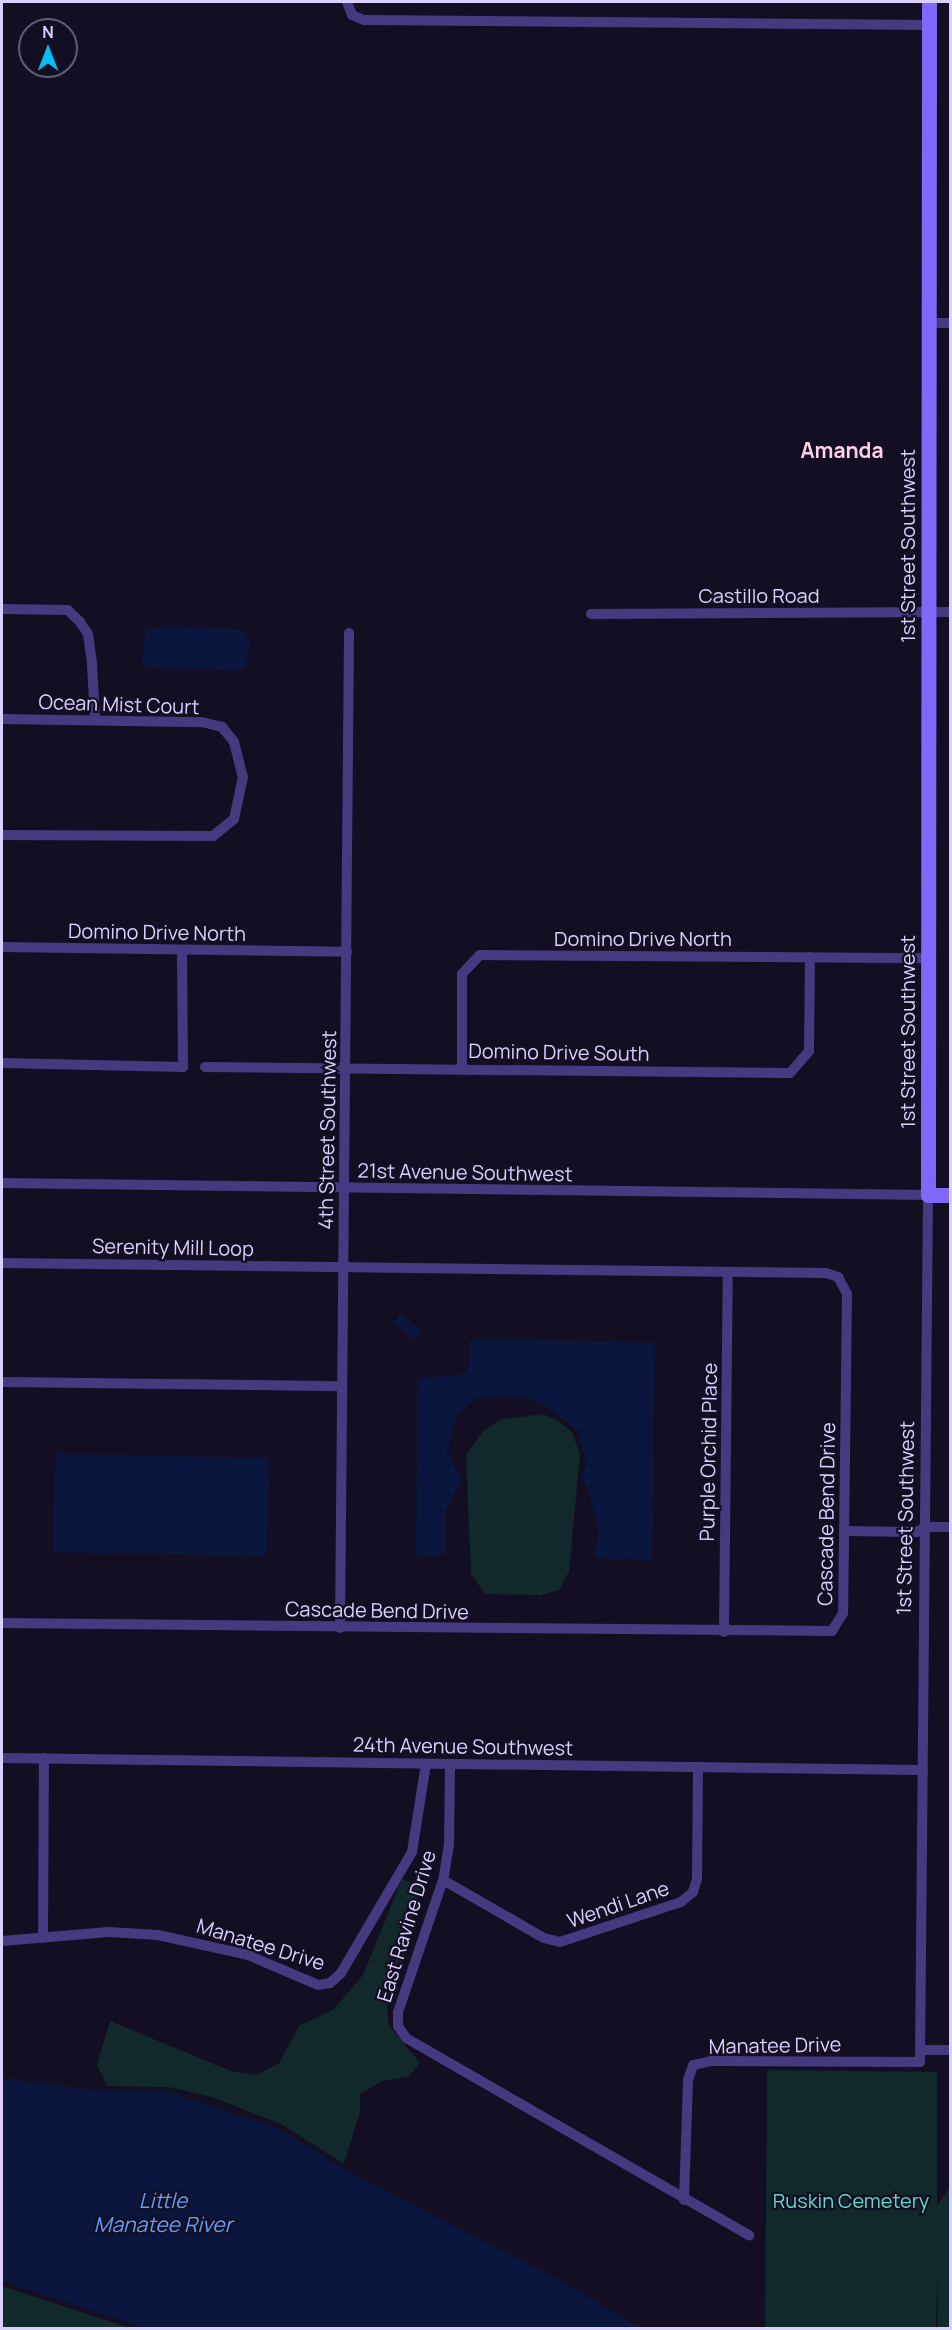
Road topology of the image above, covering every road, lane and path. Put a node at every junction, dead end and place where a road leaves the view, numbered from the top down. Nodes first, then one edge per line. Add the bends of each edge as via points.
1 (347, 2) edge
2 (930, 2) edge
3 (929, 25) junction
4 (951, 322) edge
5 (928, 323) junction
6 (2, 609) edge
7 (928, 612) junction
8 (951, 612) edge
9 (591, 614) dead end
10 (349, 633) dead end
11 (2, 719) edge
12 (95, 719) junction
13 (2, 835) edge
14 (2, 947) edge
15 (182, 950) junction
16 (347, 952) junction
17 (810, 957) junction
18 (928, 958) junction
19 (2, 1063) edge
20 (205, 1067) dead end
21 (347, 1068) junction
22 (462, 1070) junction
23 (2, 1183) edge
24 (344, 1189) junction
25 (928, 1195) junction
26 (951, 1195) edge
27 (2, 1263) edge
28 (343, 1268) junction
29 (728, 1272) junction
30 (2, 1382) edge
31 (342, 1386) junction
32 (925, 1527) junction
33 (951, 1527) edge
34 (844, 1531) junction
35 (2, 1623) edge
36 (340, 1628) junction
37 (724, 1632) junction
38 (2, 1758) edge
39 (44, 1758) junction
40 (426, 1764) junction
41 (450, 1764) junction
42 (698, 1767) junction
43 (923, 1770) junction
44 (443, 1880) junction
45 (43, 1938) junction
46 (2, 1941) edge
47 (922, 2050) junction
48 (951, 2050) edge
49 (920, 2062) joint
50 (684, 2200) junction
51 (749, 2235) dead end

1 - 3 street via 352,15 364,20
2 - 3 street, 1st Street Southwest
3 - 5 street, 1st Street Southwest
4 - 5 street
5 - 7 street, 1st Street Southwest
6 - 12 street via 68,610 88,634
7 - 8 street, Castillo Road
7 - 9 street, Castillo Road
7 - 18 street, 1st Street Southwest
10 - 16 street, 4th Street Southwest
11 - 12 street, Ocean Mist Court
12 - 13 street, Ocean Mist Court via 202,722 222,728 234,742 243,777 234,819 213,836
14 - 15 street, Domino Drive North
15 - 16 street, Domino Drive North
15 - 19 street via 183,1067
16 - 21 street, 4th Street Southwest
17 - 18 street, Domino Drive North
17 - 22 street, Domino Drive South via 809,1051 790,1073
17 - 22 street, Domino Drive North via 480,955 462,974
18 - 25 street, 1st Street Southwest
20 - 21 street, Domino Drive South
21 - 22 street, Domino Drive South
21 - 24 street, 4th Street Southwest
23 - 24 street, 21st Avenue Southwest
24 - 25 street, 21st Avenue Southwest
24 - 28 street, 4th Street Southwest
25 - 26 street
25 - 32 street, 1st Street Southwest
27 - 28 street, Serenity Mill Loop
28 - 29 street, Cascade Bend Drive
28 - 31 street, 4th Street Southwest
29 - 34 street, Cascade Bend Drive via 826,1273 844,1284
29 - 37 street, Purple Orchid Place
30 - 31 street
31 - 36 street, 4th Street Southwest
32 - 33 street
32 - 34 street via 917,1532
32 - 43 street, 1st Street Southwest
34 - 37 street, Cascade Bend Drive via 843,1613 832,1631
35 - 36 street, Cascade Bend Drive
36 - 37 street, Cascade Bend Drive
38 - 39 street, 24th Avenue Southwest
39 - 40 street, 24th Avenue Southwest
39 - 45 street
40 - 41 street, 24th Avenue Southwest
40 - 45 street, Manatee Drive via 412,1852 341,1974 330,1983 318,1985 248,1955 158,1935 109,1932
41 - 42 street, 24th Avenue Southwest
41 - 44 street, East Ravine Drive via 449,1844
42 - 43 street, 24th Avenue Southwest
42 - 44 street, Wendi Lane via 696,1879 693,1892 681,1902 560,1942 544,1938
43 - 47 street, 1st Street Southwest
44 - 50 street, East Ravine Drive via 398,2012 398,2026 406,2038
45 - 46 street, Manatee Drive
47 - 48 street
47 - 49 street, 1st Street Southwest
49 - 50 street, Manatee Drive via 711,2061 693,2066 688,2080
50 - 51 street

